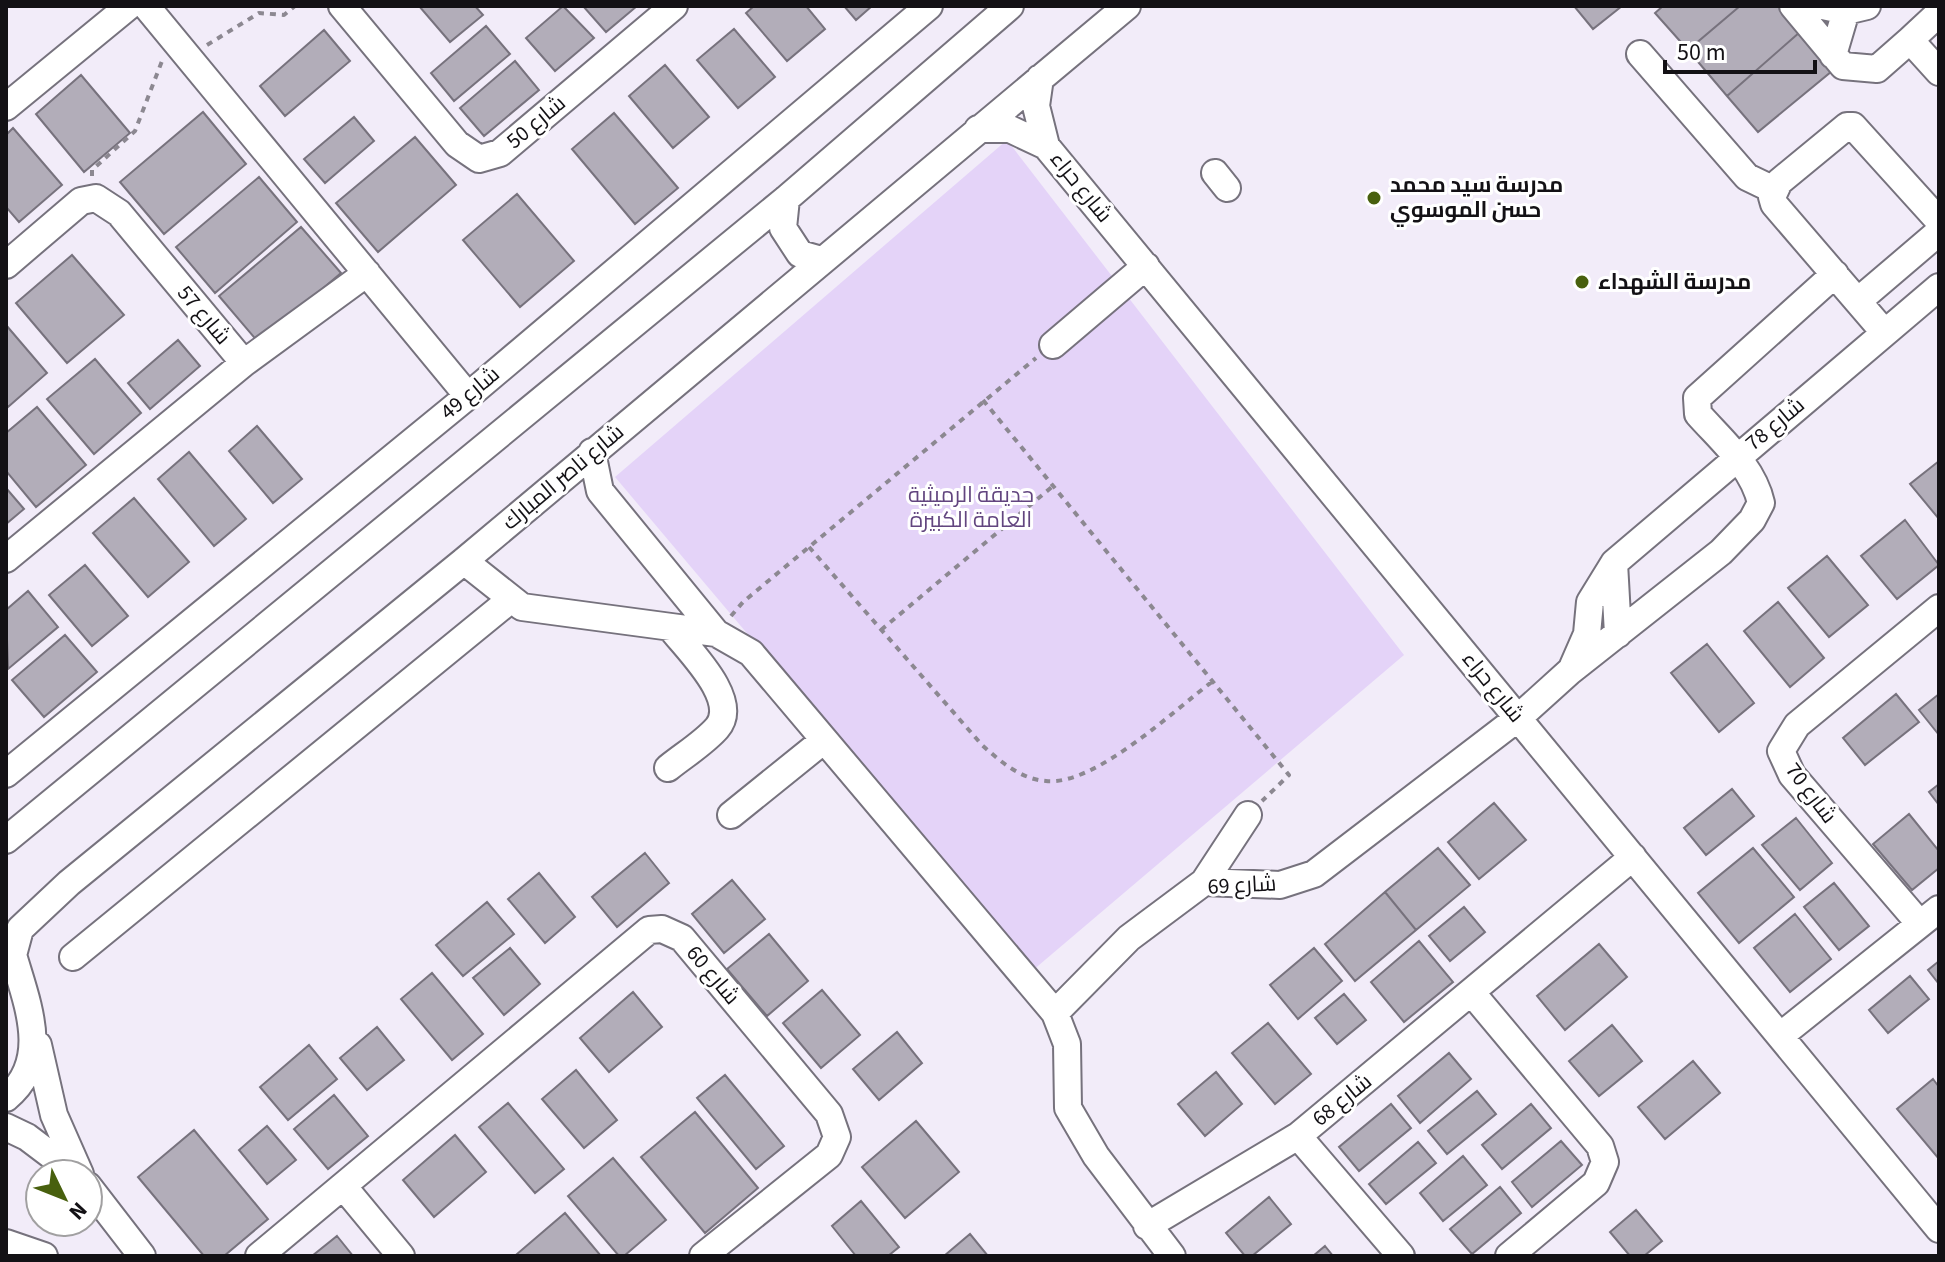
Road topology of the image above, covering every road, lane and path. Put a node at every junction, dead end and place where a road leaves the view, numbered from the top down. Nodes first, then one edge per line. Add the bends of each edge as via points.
1 (129, 6) edge
2 (146, 6) edge
3 (295, 6) edge
4 (342, 6) edge
5 (674, 6) edge
6 (929, 6) edge
7 (1010, 6) edge
8 (1127, 6) edge
9 (1793, 6) edge
10 (1845, 8) edge
11 (1939, 13) edge
12 (1910, 40) junction
13 (184, 52) junction
14 (1640, 54) dead end
15 (1833, 55) junction
16 (1939, 72) edge
17 (1040, 78) junction
18 (6, 107) edge
19 (978, 129) junction
20 (1046, 146) junction
21 (1774, 190) junction
22 (89, 199) junction
23 (786, 199) junction
24 (1939, 221) edge
25 (1939, 232) edge
26 (821, 260) junction
27 (6, 265) edge
28 (1146, 266) junction
29 (367, 273) junction
30 (1835, 274) junction
31 (1939, 287) edge
32 (1858, 301) junction
33 (1884, 332) junction
34 (1053, 345) joint
35 (244, 363) junction
36 (468, 396) junction
37 (983, 400) junction
38 (592, 452) junction
39 (1736, 457) junction
40 (1053, 486) junction
41 (809, 547) junction
42 (6, 559) edge
43 (464, 561) junction
44 (1614, 563) junction
45 (510, 600) junction
46 (1939, 608) edge
47 (671, 628) junction
48 (881, 630) junction
49 (716, 633) junction
50 (1618, 634) junction
51 (1569, 672) junction
52 (1213, 681) junction
53 (1518, 718) junction
54 (824, 740) junction
55 (668, 768) dead end
56 (6, 774) edge
57 (731, 815) dead end
58 (1248, 815) joint
59 (6, 840) edge
60 (1633, 857) junction
61 (1204, 882) junction
62 (1929, 916) edge
63 (10, 951) edge
64 (73, 957) dead end
65 (1472, 993) junction
66 (1055, 1013) junction
67 (32, 1021) junction
68 (1780, 1036) junction
69 (6, 1098) edge
70 (6, 1127) edge
71 (1298, 1136) junction
72 (56, 1158) edge
73 (71, 1158) edge
74 (343, 1186) junction
75 (104, 1207) edge
76 (1934, 1213) edge
77 (1147, 1226) junction
78 (6, 1243) edge
79 (44, 1256) edge
80 (142, 1256) edge
81 (259, 1256) edge
82 (401, 1256) edge
83 (703, 1256) edge
84 (1172, 1256) edge
85 (1401, 1256) edge
86 (1509, 1256) edge

1 - 18 street
2 - 13 street
3 - 13 path via 284,15 259,13
4 - 5 street, شارع 50 via 457,144 479,159 500,153
6 - 36 street, شارع 49
7 - 23 street
8 - 17 street, شارع ناصر المبارك
9 - 15 street
10 - 15 street
11 - 12 street
12 - 15 street via 1877,69 1843,66
12 - 16 street
13 - 22 path via 160,63 135,131 92,170
13 - 29 street
14 - 21 street via 1747,177
17 - 19 street, شارع ناصر المبارك
17 - 20 street, شارع حراء via 1038,119
19 - 20 street, شارع حراء via 1010,129
19 - 26 street, شارع ناصر المبارك
20 - 28 street, شارع حراء
21 - 24 street via 1853,126
21 - 30 street via 1774,204
22 - 27 street
22 - 35 street, شارع 57 via 119,213
23 - 26 street via 783,228 800,254
23 - 59 street
25 - 32 street
26 - 38 street, شارع ناصر المبارك
28 - 34 street
28 - 53 street, شارع حراء
29 - 35 street
29 - 36 street
30 - 32 street
30 - 39 street, شارع 78 via 1697,398 1698,414
31 - 33 street, شارع 78
32 - 33 street
33 - 39 street, شارع 78
34 - 37 path
35 - 42 street, شارع 57
36 - 56 street, شارع 49
37 - 40 path
37 - 41 path
38 - 43 street, شارع ناصر المبارك
38 - 49 street via 600,491
39 - 44 street, شارع 78
39 - 50 street, شارع 78 via 1757,486 1761,503 1752,520 1721,552
40 - 48 path
40 - 52 path
41 - 48 path
41 - 49 path via 743,602
43 - 45 street
43 - 63 street, شارع ناصر المبارك via 69,883 20,929
44 - 50 street
44 - 51 street, شارع 78 via 1590,602 1587,634
45 - 47 street via 536,610
45 - 64 street
46 - 62 street, شارع 70 via 1797,725 1781,751 1792,775
47 - 49 street
47 - 55 street via 721,694 724,712 716,729
48 - 52 path via 1002,764 1045,781 1071,780 1097,769
49 - 54 street via 751,653
50 - 51 street, شارع 78
51 - 53 street, شارع 78
52 - 58 path via 1289,775
53 - 60 street, شارع حراء
53 - 61 street, شارع 69 via 1314,874 1280,885
54 - 57 street
54 - 66 street
58 - 61 street
60 - 65 street, شارع 68
60 - 68 street, شارع حراء
61 - 66 street, شارع 69 via 1129,938
62 - 68 street, شارع 70
63 - 67 street
65 - 71 street, شارع 68
65 - 86 street via 1600,1146 1605,1162 1596,1183
66 - 77 street via 1067,1044 1068,1108
67 - 69 street via 33,1062 21,1086
67 - 73 street via 54,1115
68 - 76 street, شارع حراء
70 - 72 street
71 - 77 street
71 - 85 street, شارع 68
74 - 81 street, شارع 60
74 - 82 street
74 - 83 street, شارع 60 via 649,930 662,929 682,938 829,1114 837,1137 829,1155
75 - 80 street
77 - 84 street
78 - 79 street

